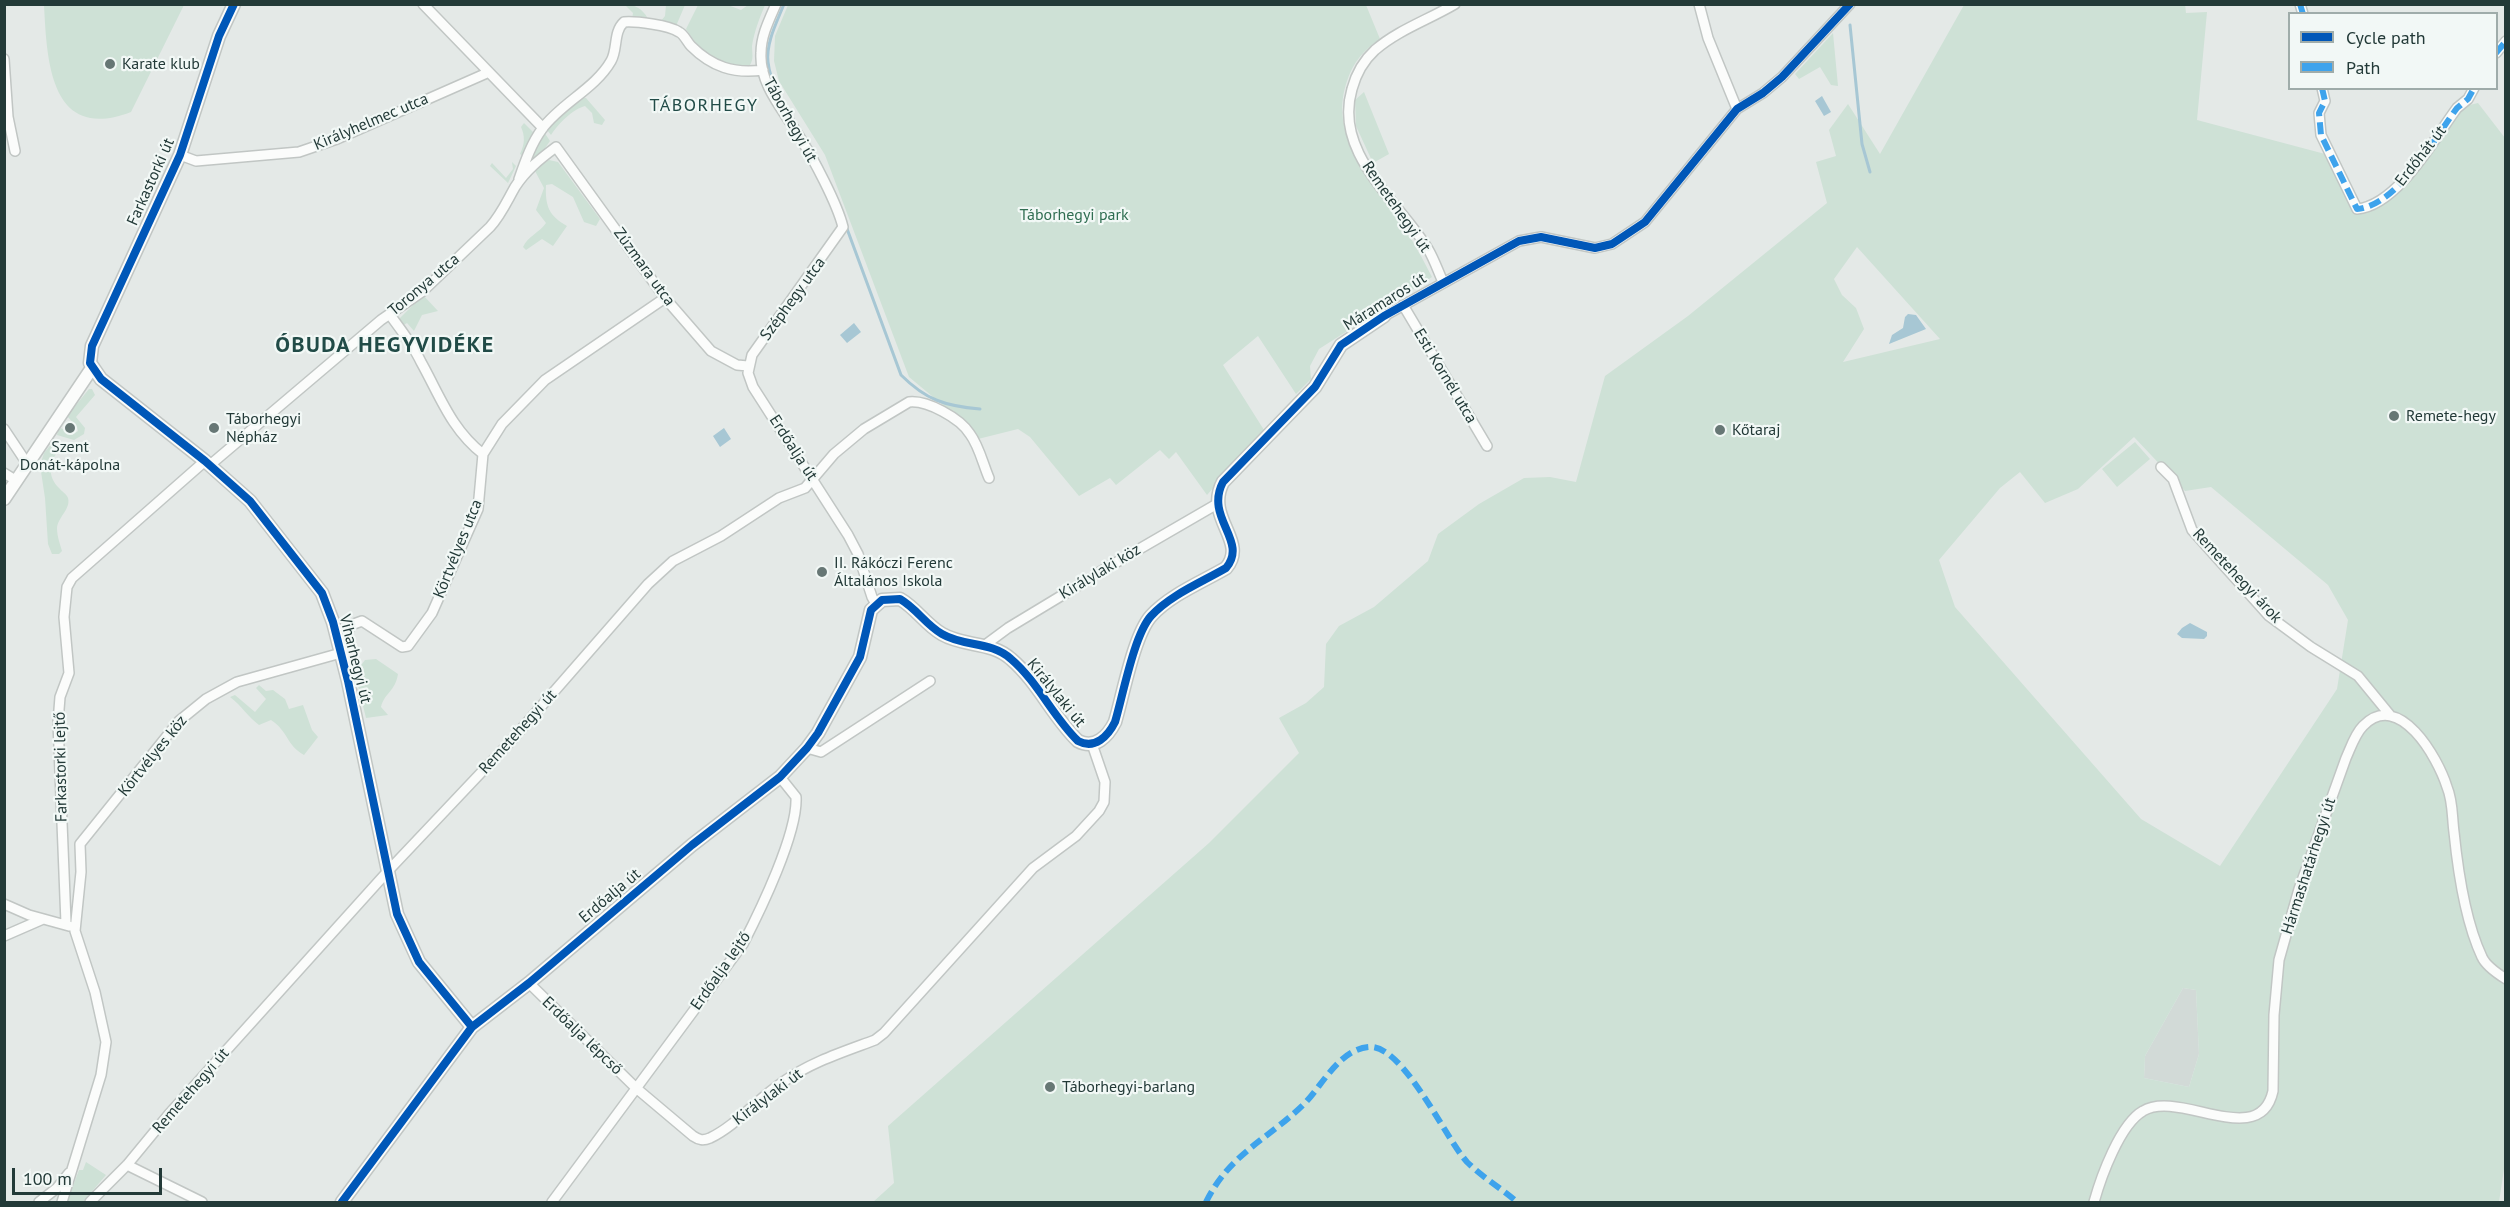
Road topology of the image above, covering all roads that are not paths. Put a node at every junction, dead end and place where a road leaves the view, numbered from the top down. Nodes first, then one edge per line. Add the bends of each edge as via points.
1 (234, 4) edge
2 (423, 4) edge
3 (776, 4) edge
4 (1455, 4) edge
5 (1699, 4) edge
6 (1850, 4) edge
7 (1841, 8) edge
8 (4, 59) edge
9 (763, 70) junction
10 (487, 73) junction
11 (2322, 90) edge
12 (2473, 90) edge
13 (1737, 109) junction
14 (543, 128) junction
15 (556, 147) joint
16 (15, 151) dead end
17 (180, 155) junction
18 (516, 186) junction
19 (841, 233) joint
20 (1443, 282) junction
21 (665, 298) junction
22 (1403, 305) junction
23 (390, 315) junction
24 (1384, 316) joint
25 (748, 366) junction
26 (92, 369) junction
27 (4, 429) edge
28 (1487, 446) dead end
29 (483, 454) junction
30 (207, 463) junction
31 (28, 465) junction
32 (2161, 467) dead end
33 (4, 473) edge
34 (814, 478) junction
35 (989, 478) dead end
36 (17, 481) junction
37 (4, 499) edge
38 (1217, 504) junction
39 (1098, 573) dead end
40 (72, 578) joint
41 (1089, 579) dead end
42 (876, 604) junction
43 (985, 645) junction
44 (341, 653) junction
45 (348, 681) junction
46 (930, 681) dead end
47 (2390, 715) junction
48 (1092, 744) junction
49 (807, 748) junction
50 (780, 777) junction
51 (80, 844) joint
52 (388, 871) junction
53 (4, 904) edge
54 (43, 919) junction
55 (66, 923) junction
56 (75, 931) junction
57 (4, 936) edge
58 (2505, 980) edge
59 (529, 983) junction
60 (472, 1027) junction
61 (636, 1088) junction
62 (652, 1102) junction
63 (620, 1110) junction
64 (127, 1165) junction
65 (72, 1168) junction
66 (39, 1203) edge
67 (62, 1203) edge
68 (90, 1203) edge
69 (202, 1203) edge
70 (342, 1203) edge
71 (552, 1203) edge
72 (2094, 1203) edge

1 - 17 street, Farkastorki út via 219,36
2 - 10 street
3 - 9 street, Táborhegyi út via 762,38
4 - 20 street, Remetehegyi út via 1370,55 1356,76 1348,110 1353,142 1366,167 1428,249
5 - 13 street via 1708,38
6 - 7 street, Máramaros út
7 - 13 street, Máramaros út via 1782,77
8 - 16 street
9 - 14 street, Toronya utca via 735,72 717,66 679,32 624,22 619,27 611,60
9 - 19 street, Táborhegyi út via 774,97 812,157 842,221
10 - 14 street
10 - 17 street, Királyhelmec utca via 299,152 196,161
11 - 12 street, Erdőhát út via 2321,135 2357,209 2366,208 2397,189
13 - 20 street, Máramaros út via 1645,222 1612,243 1595,248 1541,237 1519,241
14 - 18 street, Toronya utca
15 - 18 street, Toronya utca via 532,166
15 - 21 street, Zúzmara utca
17 - 26 street, Farkastorki út via 92,346
18 - 23 street, Toronya utca via 490,227 423,291
19 - 25 street, Széphegy utca via 752,355
20 - 22 street, Máramaros út
21 - 25 street, Zúzmara utca via 711,351 737,365
21 - 29 street, Körtvélyes utca via 544,380 502,424
22 - 24 street, Máramaros út
22 - 28 street, Esti Kornél utca
23 - 29 street via 422,362 447,415 464,438
23 - 30 street, Toronya utca
24 - 38 street, Máramaros út via 1341,345 1315,387 1223,482
25 - 34 street, Erdőalja út via 753,387
26 - 30 street, Viharhegyi út
26 - 31 street, Farkastorki út
27 - 31 street
29 - 45 street, Körtvélyes utca via 478,509 432,613 408,646 402,647 362,621 351,625 347,635 353,668
30 - 40 street, Toronya utca
30 - 44 street, Viharhegyi út via 249,501 322,593
31 - 36 street, Farkastorki út
32 - 47 street, Remetehegyi árok via 2173,479 2192,530 2270,616 2358,676
33 - 36 street
34 - 35 street, Remetehegyi út via 834,454 864,429 916,401 963,425 971,434
34 - 42 street, Erdőalja út via 858,554
34 - 52 street, Remetehegyi út via 805,488 779,498 663,569 510,742
36 - 37 street, Farkastorki út
38 - 39 street, Királylaki köz
38 - 48 street via 1234,545 1231,562 1150,617 1139,639 1115,722 1102,740
40 - 55 street, Farkastorki lejtő via 67,587 64,617 69,673 60,697 58,722
41 - 43 street, Királylaki köz
42 - 43 street, Királylaki út via 900,599 944,636
42 - 49 street, Erdőalja út via 850,678
43 - 48 street, Királylaki út via 1016,663 1078,741
44 - 45 street, Viharhegyi út
44 - 51 street, Körtvélyes köz via 237,682 196,706 179,721
45 - 52 street, Viharhegyi út
46 - 49 street via 820,752
47 - 58 street via 2415,731 2445,778 2458,876 2474,933 2482,957
47 - 72 street, Hármashatárhegyi út via 2373,718 2356,734 2299,889 2280,960 2274,1015 2273,1091 2268,1108 2245,1118 2164,1106 2141,1111 2130,1121
48 - 62 street, Királylaki út via 1105,782 1100,811 1076,836 1033,868 884,1034 828,1057 782,1082 708,1140 698,1139
49 - 50 street, Erdőalja út
50 - 59 street, Erdőalja út via 657,874
50 - 61 street, Erdőalja lejtő via 796,797 796,810 759,913 728,967
51 - 56 street, Farkastorki lejtő
52 - 60 street, Viharhegyi út via 397,914 419,962
52 - 64 street, Remetehegyi út
53 - 54 street
54 - 55 street
54 - 57 street
55 - 56 street
56 - 65 street, Farkastorki lejtő via 106,1042
59 - 60 street, Erdőalja út
59 - 61 street, Erdőalja lépcső
60 - 70 street, Erdőalja út
61 - 62 street, Királylaki út
61 - 63 street
62 - 63 street via 635,1100
63 - 71 street
64 - 68 street, Remetehegyi út
64 - 69 street
65 - 66 street
65 - 67 street, Farkastorki lejtő

